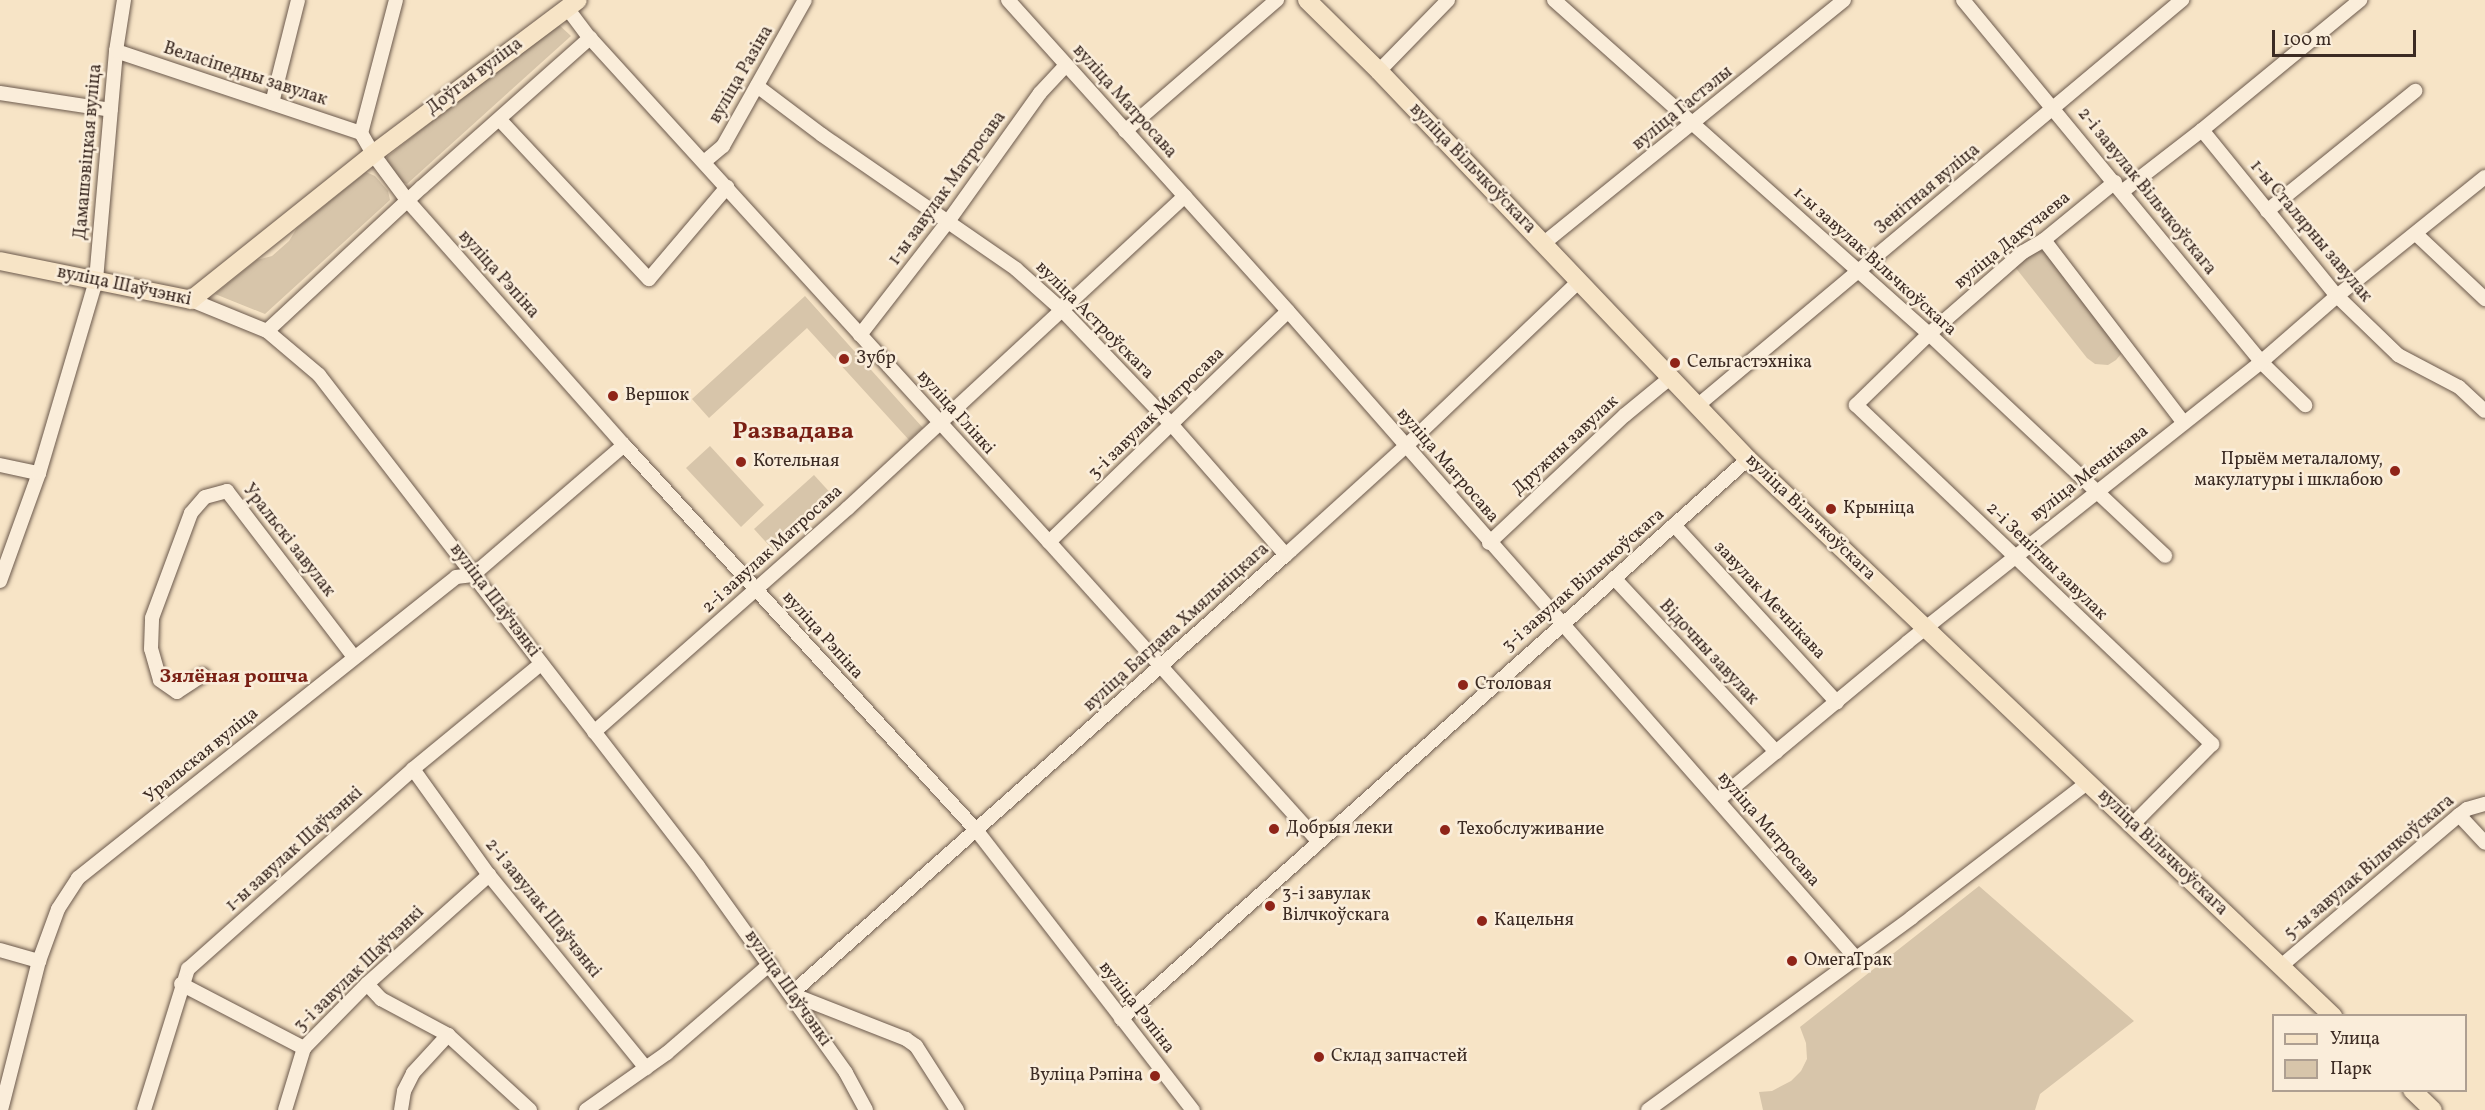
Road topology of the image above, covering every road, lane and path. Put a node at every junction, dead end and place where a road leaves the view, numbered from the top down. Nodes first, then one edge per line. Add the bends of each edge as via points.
1 (124, 0) edge
2 (298, 0) edge
3 (396, 0) edge
4 (805, 0) edge
5 (1008, 0) edge
6 (1277, 0) edge
7 (1307, 0) edge
8 (1448, 0) edge
9 (1554, 0) edge
10 (1844, 0) edge
11 (1963, 0) edge
12 (2182, 0) edge
13 (2360, 0) edge
14 (572, 4) edge
15 (590, 38) junction
16 (116, 51) junction
17 (1066, 65) junction
18 (1379, 71) junction
19 (757, 86) junction
20 (2415, 91) dead end
21 (0, 93) edge
22 (272, 103) junction
23 (2053, 108) junction
24 (111, 110) junction
25 (500, 120) junction
26 (1694, 124) junction
27 (2202, 130) junction
28 (1125, 131) junction
29 (361, 133) junction
30 (373, 154) junction
31 (704, 162) junction
32 (2485, 177) edge
33 (727, 187) junction
34 (2119, 187) junction
35 (1185, 196) junction
36 (407, 200) junction
37 (2267, 210) junction
38 (947, 223) junction
39 (2415, 234) junction
40 (2044, 240) junction
41 (1544, 243) junction
42 (0, 261) edge
43 (1860, 271) junction
44 (96, 280) junction
45 (1579, 281) junction
46 (2337, 296) junction
47 (2485, 299) edge
48 (191, 300) junction
49 (1062, 310) junction
50 (1288, 311) junction
51 (267, 331) junction
52 (1929, 333) junction
53 (860, 335) junction
54 (2261, 362) junction
55 (1670, 378) junction
56 (1856, 405) joint
57 (2305, 405) dead end
58 (1697, 406) junction
59 (2485, 411) edge
60 (939, 422) junction
61 (2184, 423) junction
62 (1172, 425) junction
63 (624, 445) junction
64 (1406, 446) junction
65 (1748, 459) junction
66 (0, 465) edge
67 (39, 473) junction
68 (2098, 492) junction
69 (1674, 525) junction
70 (1050, 542) junction
71 (1489, 543) junction
72 (1286, 555) junction
73 (2014, 556) junction
74 (2165, 556) dead end
75 (473, 575) junction
76 (1614, 578) junction
77 (0, 581) edge
78 (756, 589) junction
79 (1562, 624) junction
80 (1925, 628) junction
81 (354, 657) junction
82 (541, 664) junction
83 (1160, 665) junction
84 (203, 675) dead end
85 (1837, 702) junction
86 (594, 732) junction
87 (1776, 752) junction
88 (413, 770) junction
89 (2088, 782) junction
90 (1718, 800) junction
91 (2485, 804) edge
92 (2459, 815) junction
93 (2133, 824) junction
94 (977, 831) junction
95 (1318, 841) junction
96 (2485, 843) edge
97 (489, 875) junction
98 (0, 950) edge
99 (1856, 958) junction
100 (39, 961) junction
101 (770, 964) junction
102 (2281, 966) junction
103 (181, 984) junction
104 (367, 984) junction
105 (791, 994) junction
106 (2331, 1014) edge
107 (1121, 1019) junction
108 (448, 1035) junction
109 (304, 1048) junction
110 (646, 1068) junction
111 (2414, 1092) edge
112 (1, 1108) edge
113 (144, 1110) edge
114 (285, 1110) edge
115 (401, 1110) edge
116 (530, 1110) edge
117 (585, 1110) edge
118 (866, 1110) edge
119 (957, 1110) edge
120 (1193, 1110) edge
121 (1648, 1110) edge
122 (2433, 1110) edge

1 - 16 street, Дамашэвіцкая вуліца
2 - 22 street
3 - 29 street
4 - 19 street, вуліца Разіна
5 - 17 street, вуліца Матросава
6 - 28 street
7 - 18 main road, вуліца Вільчкоўскага
8 - 18 street
9 - 26 street, 1-ы завулак Вільчкоўскага
10 - 26 street, вуліца Гастэлы
11 - 23 street, 2-і завулак Вільчкоўскага
12 - 23 street, Зенітная вуліца
13 - 27 street, вуліца Дакучаева
14 - 15 street, вуліца Глінкі
14 - 30 main road, Доўгая вуліца
15 - 25 street
15 - 31 street, вуліца Глінкі
16 - 22 street, Веласіпедны завулак
16 - 24 street, Дамашэвіцкая вуліца
17 - 28 street, вуліца Матросава
17 - 38 street, 1-ы завулак Матросава via 1040,93
18 - 41 main road, вуліца Вільчкоўскага
19 - 31 street, вуліца Разіна via 723,146
19 - 38 street, вуліца Астроўскага
20 - 37 street
21 - 24 street
22 - 29 street, Веласіпедны завулак
23 - 34 street, 2-і завулак Вільчкоўскага
23 - 43 street, Зенітная вуліца
24 - 44 street, Дамашэвіцкая вуліца
25 - 33 street via 649,279
25 - 36 street
26 - 41 street, вуліца Гастэлы
26 - 43 street, 1-ы завулак Вільчкоўскага
27 - 34 street, вуліца Дакучаева
27 - 37 street, 1-ы Сталярны завулак
28 - 35 street, вуліца Матросава
29 - 30 street
30 - 36 street
30 - 48 main road, Доўгая вуліца
31 - 33 street, вуліца Глінкі
32 - 39 street, вуліца Мечнікава
33 - 53 street, вуліца Глінкі
34 - 40 street, вуліца Дакучаева
34 - 54 street, 2-і завулак Вільчкоўскага
35 - 49 street, 2-і завулак Матросава
35 - 50 street, вуліца Матросава
36 - 51 street
36 - 63 street, вуліца Рэпіна
37 - 46 street, 1-ы Сталярны завулак
38 - 49 street, вуліца Астроўскага via 1016,269
38 - 53 street, 1-ы завулак Матросава
39 - 46 street, вуліца Мечнікава
39 - 47 street
40 - 52 street, вуліца Дакучаева via 2023,252
40 - 61 street
41 - 45 main road, вуліца Вільчкоўскага
42 - 44 main road, вуліца Шаўчэнкі
43 - 52 street, 1-ы завулак Вільчкоўскага
43 - 58 street, Зенітная вуліца
44 - 48 main road, вуліца Шаўчэнкі
44 - 67 street, Дамашэвіцкая вуліца
45 - 55 main road, вуліца Вільчкоўскага
45 - 64 street, вуліца Багдана Хмяльніцкага
46 - 54 street, вуліца Мечнікава
46 - 59 street, 1-ы Сталярны завулак via 2398,356 2459,387
48 - 51 street, вуліца Шаўчэнкі
49 - 60 street, 2-і завулак Матросава
49 - 62 street, вуліца Астроўскага
50 - 62 street, 3-і завулак Матросава
50 - 64 street, вуліца Матросава
51 - 75 street, вуліца Шаўчэнкі via 319,375
52 - 56 street, вуліца Дакучаева
52 - 68 street, 1-ы завулак Вільчкоўскага
53 - 60 street, вуліца Глінкі
54 - 57 street, 2-і завулак Вільчкоўскага
54 - 61 street, вуліца Мечнікава
55 - 58 main road, вуліца Вільчкоўскага
55 - 71 street, Дружны завулак
56 - 73 street, 2-і Зенітны завулак
58 - 65 main road, вуліца Вільчкоўскага
60 - 70 street, вуліца Глінкі
60 - 78 street, 2-і завулак Матросава
61 - 68 street, вуліца Мечнікава
62 - 70 street, 3-і завулак Матросава
62 - 72 street, вуліца Астроўскага
63 - 75 street, Уральская вуліца
63 - 78 street, вуліца Рэпіна
64 - 71 street, вуліца Матросава
64 - 72 street, вуліца Багдана Хмяльніцкага
65 - 69 street, 3-і завулак Вільчкоўскага
65 - 80 main road, вуліца Вільчкоўскага
66 - 67 street
67 - 77 street, Дамашэвіцкая вуліца
68 - 73 street, вуліца Мечнікава
68 - 74 street, 1-ы завулак Вільчкоўскага
69 - 76 street, 3-і завулак Вільчкоўскага
69 - 85 street, завулак Мечнікава
70 - 83 street, вуліца Глінкі
71 - 79 street, вуліца Матросава
72 - 83 street, вуліца Багдана Хмяльніцкага
73 - 80 street, вуліца Мечнікава
73 - 93 street, 2-і Зенітны завулак via 2212,744
75 - 81 street, Уральская вуліца via 456,577
75 - 82 street, вуліца Шаўчэнкі
76 - 79 street, 3-і завулак Вільчкоўскага
76 - 87 street, Відочны завулак
78 - 86 street, 2-і завулак Матросава
78 - 94 street, вуліца Рэпіна
79 - 90 street, вуліца Матросава
79 - 95 street, 3-і завулак Вільчкоўскага
80 - 85 street, вуліца Мечнікава
80 - 89 main road, вуліца Вільчкоўскага
81 - 84 street, Уральскі завулак via 226,490 205,497 191,513 152,618 151,649 160,680 177,692
81 - 100 street, Уральская вуліца via 78,878 58,909
82 - 86 street, вуліца Шаўчэнкі
82 - 88 street, 1-ы завулак Шаўчэнкі
83 - 94 street, вуліца Багдана Хмяльніцкага
83 - 95 street, вуліца Глінкі
85 - 87 street, вуліца Мечнікава
86 - 101 street, вуліца Шаўчэнкі
87 - 90 street, вуліца Мечнікава
88 - 97 street, 2-і завулак Шаўчэнкі
88 - 103 street, 1-ы завулак Шаўчэнкі via 188,969
89 - 93 main road, вуліца Вільчкоўскага
89 - 99 street
90 - 99 street, вуліца Матросава
91 - 92 street, 5-ы завулак Вільчкоўскага
92 - 96 street
92 - 102 street, 5-ы завулак Вільчкоўскага
93 - 102 main road, вуліца Вільчкоўскага
94 - 105 street, вуліца Багдана Хмяльніцкага
94 - 107 street, вуліца Рэпіна
95 - 107 street, 3-і завулак Вільчкоўскага
97 - 104 street, 3-і завулак Шаўчэнкі
97 - 110 street, 2-і завулак Шаўчэнкі
98 - 100 street
99 - 121 street
100 - 112 street, Уральская вуліца
101 - 105 street, вуліца Шаўчэнкі
101 - 110 street
102 - 106 main road, вуліца Вільчкоўскага
103 - 109 street
103 - 113 street, 1-ы завулак Шаўчэнкі
104 - 108 street via 381,999
104 - 109 street, 3-і завулак Шаўчэнкі
105 - 118 street, вуліца Шаўчэнкі via 846,1073
105 - 119 street via 906,1039 916,1046
107 - 120 street, вуліца Рэпіна
108 - 115 street via 413,1073 404,1091
108 - 116 street
109 - 114 street, 3-і завулак Шаўчэнкі
110 - 117 street
111 - 122 main road

